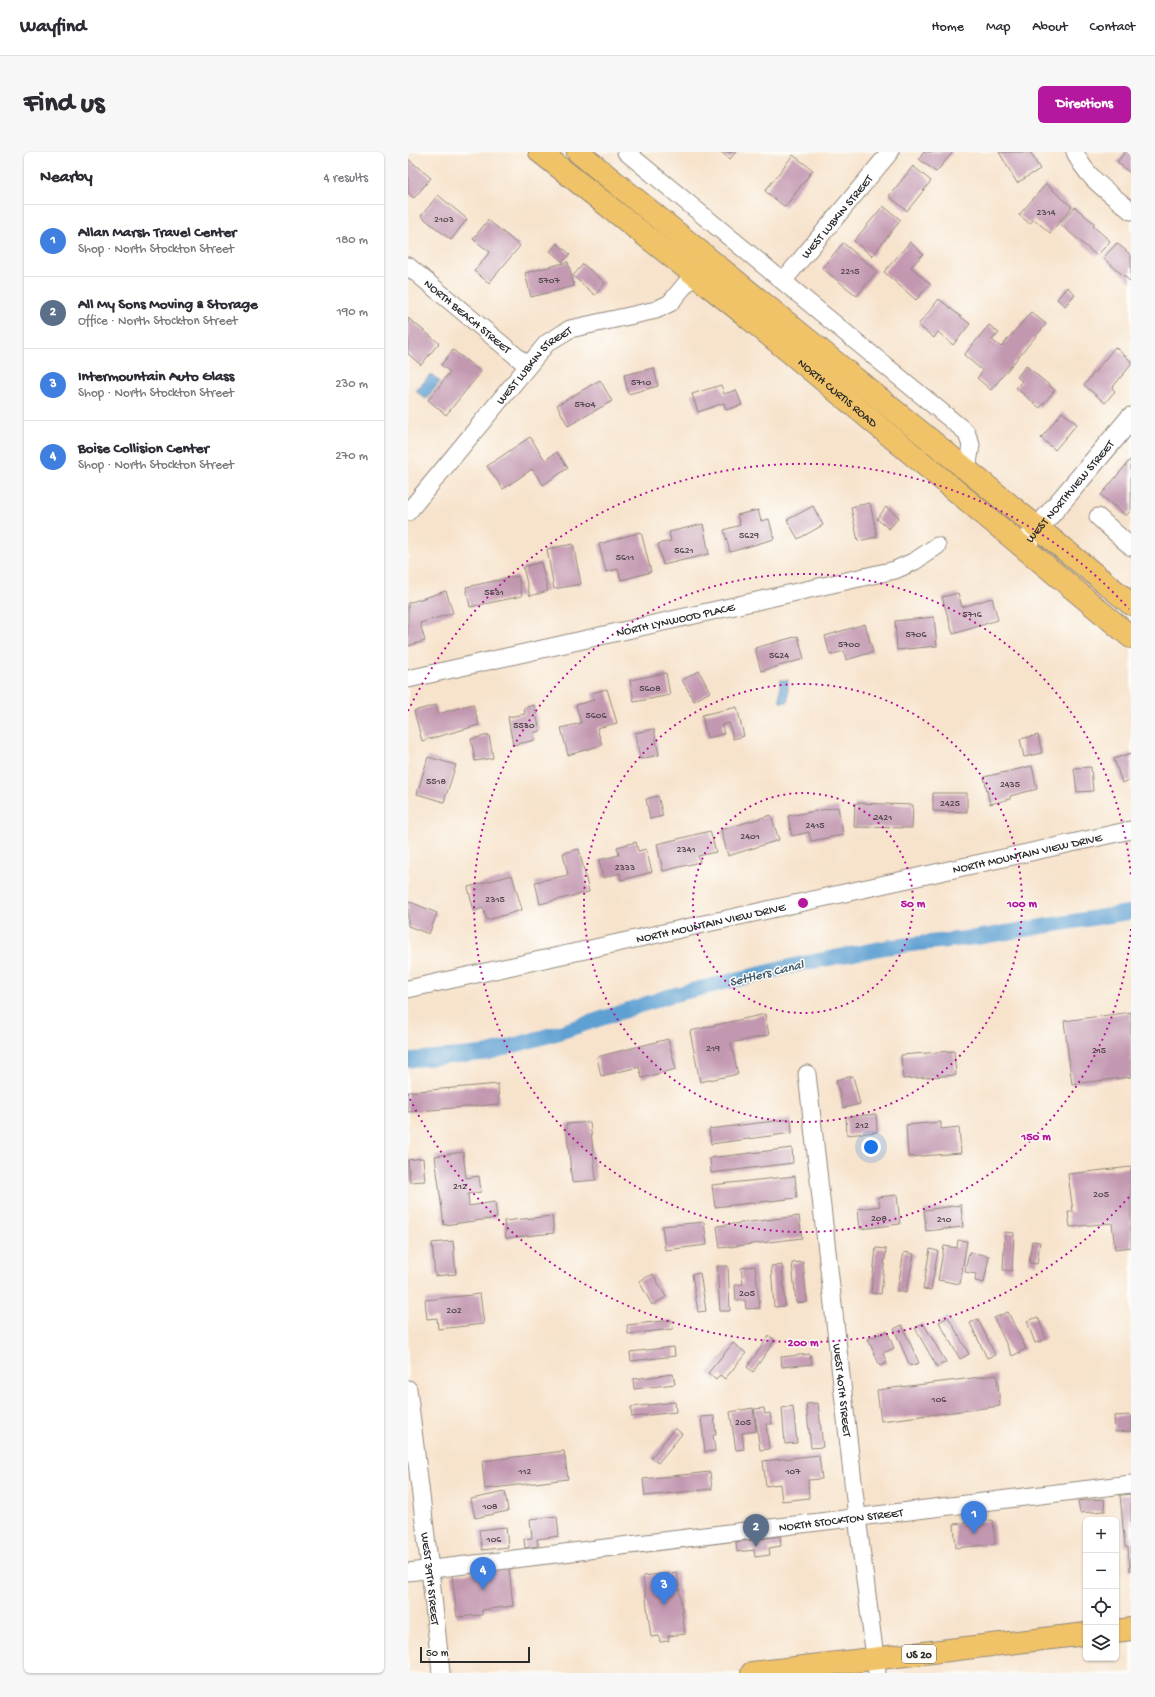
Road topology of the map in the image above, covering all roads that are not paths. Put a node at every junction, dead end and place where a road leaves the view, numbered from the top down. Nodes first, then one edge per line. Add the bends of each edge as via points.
1 (540, 152) edge
2 (578, 152) edge
3 (626, 152) edge
4 (890, 152) edge
5 (1075, 152) edge
6 (1131, 211) edge
7 (408, 266) edge
8 (694, 274) junction
9 (783, 281) junction
10 (528, 366) junction
11 (1131, 418) edge
12 (967, 469) junction
13 (408, 512) edge
14 (1098, 517) dead end
15 (1038, 528) junction
16 (937, 546) dead end
17 (1023, 546) junction
18 (1131, 547) edge
19 (1131, 604) edge
20 (1131, 637) edge
21 (408, 679) edge
22 (1131, 830) edge
23 (408, 989) edge
24 (807, 1074) dead end
25 (408, 1389) edge
26 (1131, 1484) edge
27 (857, 1517) junction
28 (430, 1569) junction
29 (408, 1572) edge
30 (1131, 1629) edge
31 (1119, 1631) edge
32 (1083, 1634) edge
33 (876, 1666) edge
34 (441, 1673) edge
35 (752, 1673) edge

1 - 8 main road, NORTH CURTIS ROAD
2 - 12 main road, NORTH CURTIS ROAD
3 - 9 street
4 - 9 street, WEST LUBKIN STREET
5 - 6 street via 1092,178
7 - 10 street, NORTH BEACH STREET
8 - 10 street, WEST LUBKIN STREET via 670,303 656,310 570,329 547,343
8 - 17 main road, NORTH CURTIS ROAD
9 - 12 street via 966,432 971,445
10 - 13 street, WEST LUBKIN STREET
11 - 15 street, WEST NORTHVIEW STREET
12 - 15 main road, NORTH CURTIS ROAD
14 - 18 street
15 - 17 street, WEST NORTHVIEW STREET
15 - 19 main road, NORTH CURTIS ROAD
16 - 21 street, NORTH LYNWOOD PLACE via 915,561 895,570
17 - 20 main road, NORTH CURTIS ROAD
22 - 23 street, NORTH MOUNTAIN VIEW DRIVE
24 - 27 street, WEST 40TH STREET
25 - 28 street, WEST 39TH STREET
26 - 27 street, NORTH STOCKTON STREET
27 - 28 street, NORTH STOCKTON STREET
27 - 33 street, WEST 40TH STREET
28 - 29 street, NORTH STOCKTON STREET
28 - 34 street, WEST 39TH STREET
30 - 31 main road
32 - 33 main road, US 20
33 - 35 main road, US 20

